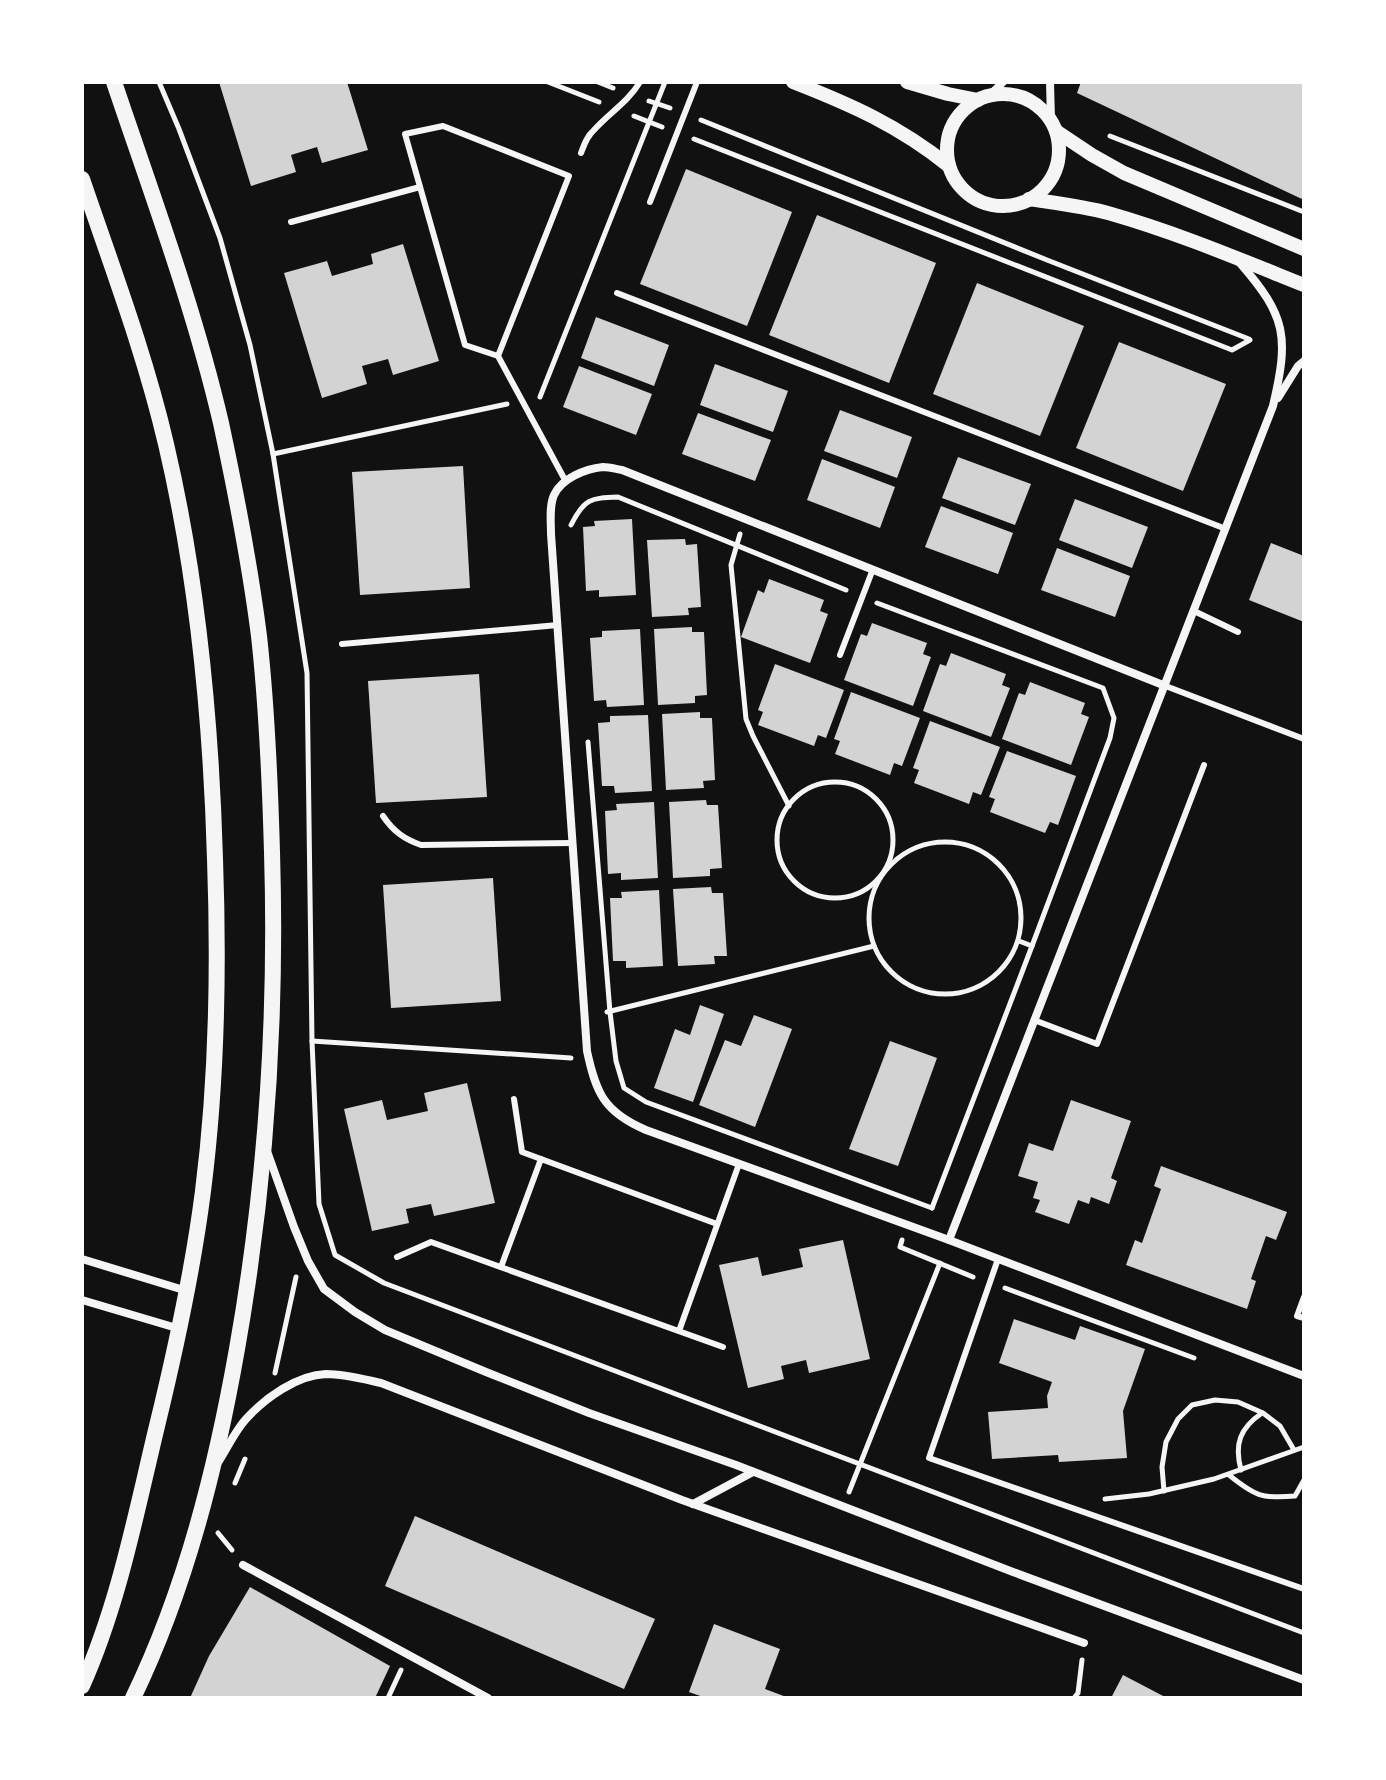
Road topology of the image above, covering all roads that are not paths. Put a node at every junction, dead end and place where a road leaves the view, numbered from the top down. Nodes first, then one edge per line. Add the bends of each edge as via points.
1 (114, 82) edge
2 (640, 82) edge
3 (697, 82) edge
4 (793, 82) edge
5 (907, 82) edge
6 (1003, 82) edge
7 (1050, 82) edge
8 (983, 98) junction
9 (1054, 126) junction
10 (581, 153) dead end
11 (949, 166) junction
12 (82, 179) edge
13 (420, 187) junction
14 (1029, 199) junction
15 (650, 202) dead end
16 (291, 222) dead end
17 (1304, 249) edge
18 (1234, 257) junction
19 (1304, 285) edge
20 (617, 293) dead end
21 (498, 356) junction
22 (1304, 361) edge
23 (1273, 406) junction
24 (565, 480) junction
25 (1226, 529) junction
26 (873, 569) junction
27 (1194, 611) junction
28 (558, 625) junction
29 (1238, 632) dead end
30 (342, 644) dead end
31 (840, 655) dead end
32 (1163, 685) junction
33 (1304, 739) edge
34 (1204, 765) dead end
35 (383, 816) dead end
36 (572, 843) junction
37 (1034, 1020) junction
38 (514, 1099) dead end
39 (265, 1142) junction
40 (541, 1159) junction
41 (739, 1164) junction
42 (717, 1224) junction
43 (949, 1240) junction
44 (397, 1257) dead end
45 (82, 1259) edge
46 (998, 1259) junction
47 (501, 1267) junction
48 (187, 1291) junction
49 (1304, 1297) edge
50 (82, 1300) edge
51 (1304, 1318) edge
52 (180, 1329) junction
53 (679, 1331) junction
54 (723, 1347) dead end
55 (1304, 1376) edge
56 (753, 1472) junction
57 (210, 1475) junction
58 (693, 1504) junction
59 (243, 1565) dead end
60 (1304, 1589) edge
61 (1084, 1643) road end
62 (1304, 1680) edge
63 (82, 1686) edge
64 (133, 1698) edge
65 (488, 1698) edge

1 - 39 main road via 220,419 258,634 274,924
2 - 10 lane via 594,129
3 - 15 lane
4 - 11 street via 891,125
5 - 8 street
6 - 8 street
7 - 9 street
8 - 9 street via 1012,94 1029,100
8 - 11 street via 955,121 947,148
9 - 14 street via 1057,166 1049,182
9 - 17 street via 1124,173
11 - 14 street via 968,193 984,202 1002,205
12 - 48 main road via 166,444 188,558 209,719 217,1018 203,1193
13 - 16 lane
13 - 21 lane via 465,345
13 - 21 lane via 405,134 443,126 569,176
14 - 18 street via 1106,212
18 - 19 street
18 - 23 street via 1259,285 1279,321 1282,369
20 - 25 lane
21 - 24 lane
22 - 23 street
23 - 25 street
24 - 26 street via 604,467 622,470
24 - 28 street via 554,496 551,514
25 - 27 street
26 - 31 lane
26 - 32 street
27 - 29 lane
27 - 32 street
28 - 30 lane
28 - 36 street
32 - 33 lane
32 - 37 street
34 - 37 lane via 1097,1044
35 - 36 lane via 404,839 421,845
36 - 41 street via 589,1059 603,1101 627,1122
37 - 43 street
38 - 40 lane via 522,1152
39 - 56 street via 308,1261 324,1289 355,1312 486,1372
39 - 57 main road via 245,1306
40 - 42 lane
40 - 47 lane
41 - 42 lane
41 - 43 street
42 - 53 lane
43 - 46 street
44 - 47 lane via 431,1242
45 - 48 street
46 - 55 street
46 - 60 lane via 929,1458
47 - 53 lane
48 - 52 main road
49 - 51 lane via 1297,1316
50 - 52 street
52 - 63 main road via 124,1567
53 - 54 lane
56 - 58 street
56 - 62 street
57 - 58 street via 244,1421 269,1398 323,1374 381,1383
57 - 64 main road via 174,1600
58 - 61 street
59 - 65 street

